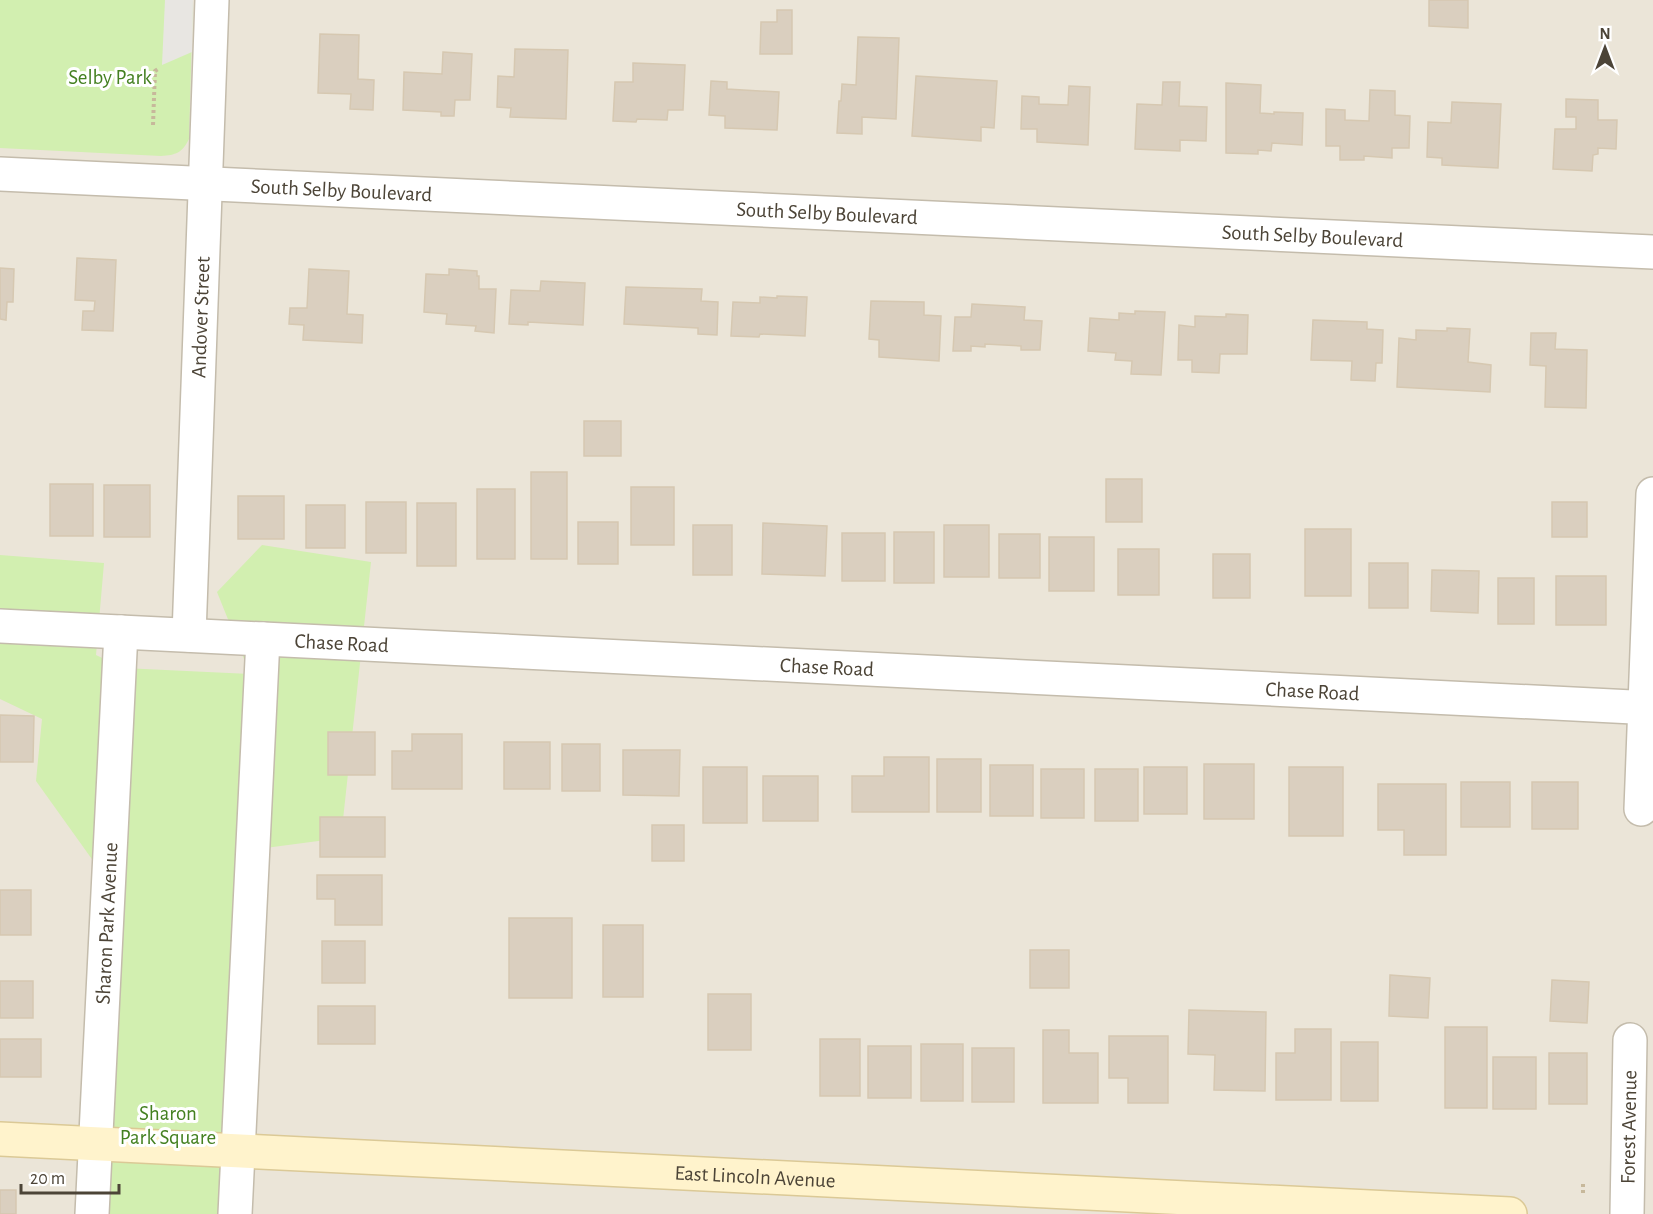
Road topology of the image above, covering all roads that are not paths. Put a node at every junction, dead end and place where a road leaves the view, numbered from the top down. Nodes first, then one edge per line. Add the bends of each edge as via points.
1 (212, 0) edge
2 (0, 174) edge
3 (205, 183) junction
4 (1653, 252) edge
5 (1653, 494) edge
6 (0, 626) edge
7 (121, 632) junction
8 (189, 635) junction
9 (263, 639) junction
10 (1649, 708) edge
11 (1641, 809) dead end
12 (1630, 1040) dead end
13 (0, 1139) edge
14 (95, 1144) junction
15 (238, 1151) junction
16 (92, 1214) edge
17 (235, 1214) edge
18 (1510, 1214) edge
19 (1627, 1214) edge

1 - 3 street, Andover Street
2 - 3 street, South Selby Boulevard
3 - 4 street, South Selby Boulevard
3 - 8 street, Andover Street
5 - 10 street
6 - 7 street, Chase Road
7 - 8 street, Chase Road
7 - 14 street, Sharon Park Avenue
8 - 9 street, Chase Road
9 - 10 street, Chase Road
9 - 15 street
10 - 11 street
12 - 19 street, Forest Avenue
13 - 14 main road, East Lincoln Avenue
14 - 15 main road, East Lincoln Avenue
14 - 16 street, Sharon Park Avenue
15 - 17 street
15 - 18 main road, East Lincoln Avenue

